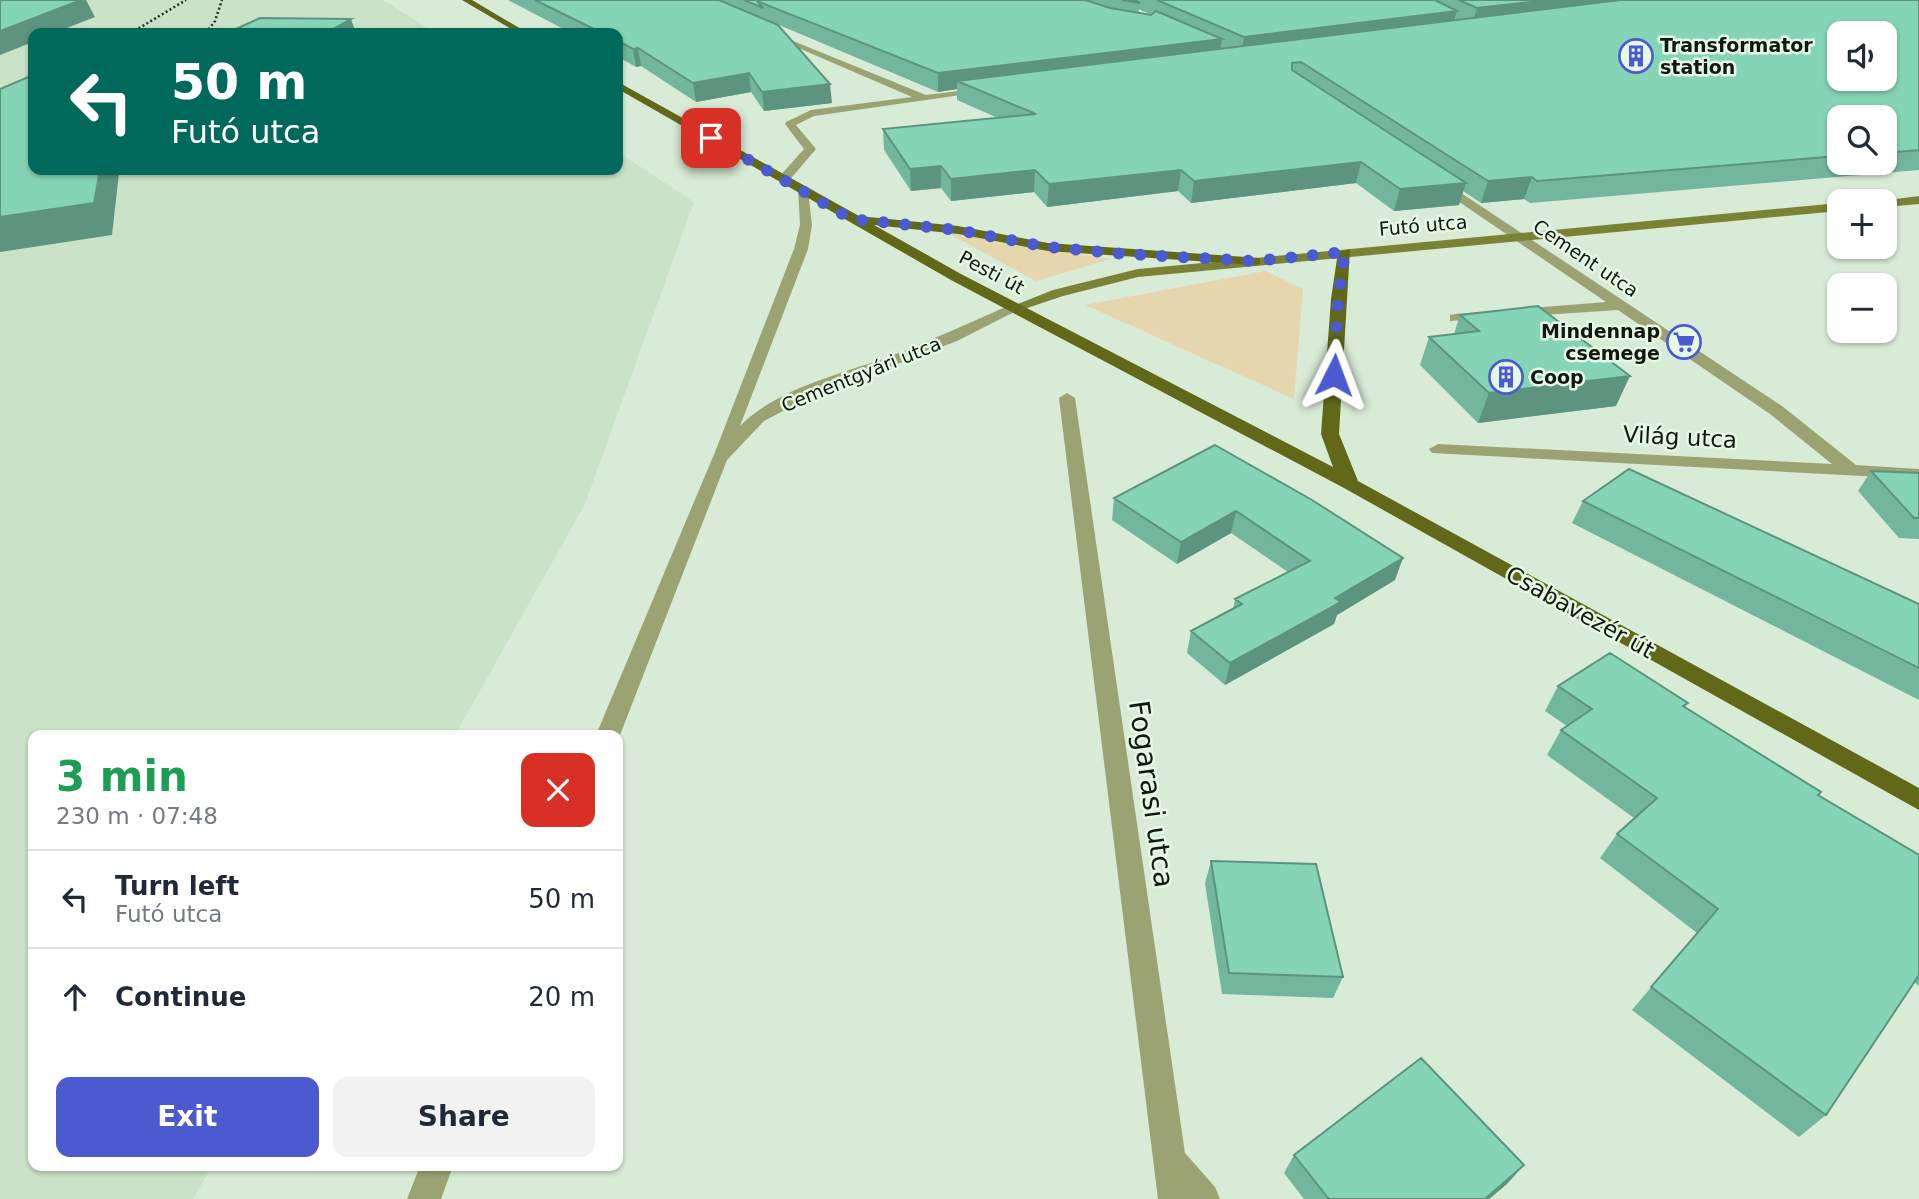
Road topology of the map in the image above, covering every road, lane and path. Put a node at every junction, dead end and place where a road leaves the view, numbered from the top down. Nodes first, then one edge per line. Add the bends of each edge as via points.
1 (466, 0) edge
2 (754, 26) edge
3 (515, 28) edge
4 (623, 88) edge
5 (993, 90) edge
6 (925, 99) junction
7 (1423, 172) edge
8 (783, 180) junction
9 (802, 191) junction
10 (1919, 200) edge
11 (1897, 202) edge
12 (1827, 208) edge
13 (851, 219) junction
14 (1519, 236) junction
15 (1345, 252) junction
16 (1255, 261) junction
17 (1621, 305) junction
18 (1015, 308) junction
19 (1455, 318) dead end
20 (1067, 398) dead end
21 (1239, 428) joint
22 (1438, 449) dead end
23 (719, 458) junction
24 (1851, 470) junction
25 (1919, 474) edge
26 (1351, 484) junction
27 (610, 730) edge
28 (1919, 800) edge
29 (1171, 1162) junction
30 (435, 1171) edge
31 (424, 1199) edge
32 (1175, 1199) edge
33 (1203, 1199) edge

1 - 3 main road
2 - 6 street
4 - 8 main road, Pesti út
5 - 6 street
6 - 8 street via 811,113 790,124 810,149
7 - 14 street, Cement utca
8 - 9 main road, Pesti út
9 - 13 main road, Pesti út
9 - 23 street, Cementgyári utca via 806,225 801,249
10 - 11 main road
12 - 14 main road, Futó utca
13 - 16 main road via 958,230 1048,247
13 - 18 main road, Pesti út
14 - 15 main road, Futó utca
14 - 17 street, Cement utca
15 - 16 main road, Futó utca
15 - 26 main road via 1330,434
16 - 18 main road, Futó utca via 1138,273
17 - 19 street
17 - 24 street, Cement utca via 1776,410
18 - 21 main road, Pesti út
18 - 23 street, Cementgyári utca via 952,338 796,397 758,417
20 - 29 street, Fogarasi utca
21 - 26 main road, Csabavezér út
22 - 24 street, Világ utca
23 - 27 street, Cementgyári utca
24 - 25 street, Világ utca
26 - 28 main road, Csabavezér út
29 - 32 street, Fogarasi utca
29 - 33 street
30 - 31 street

